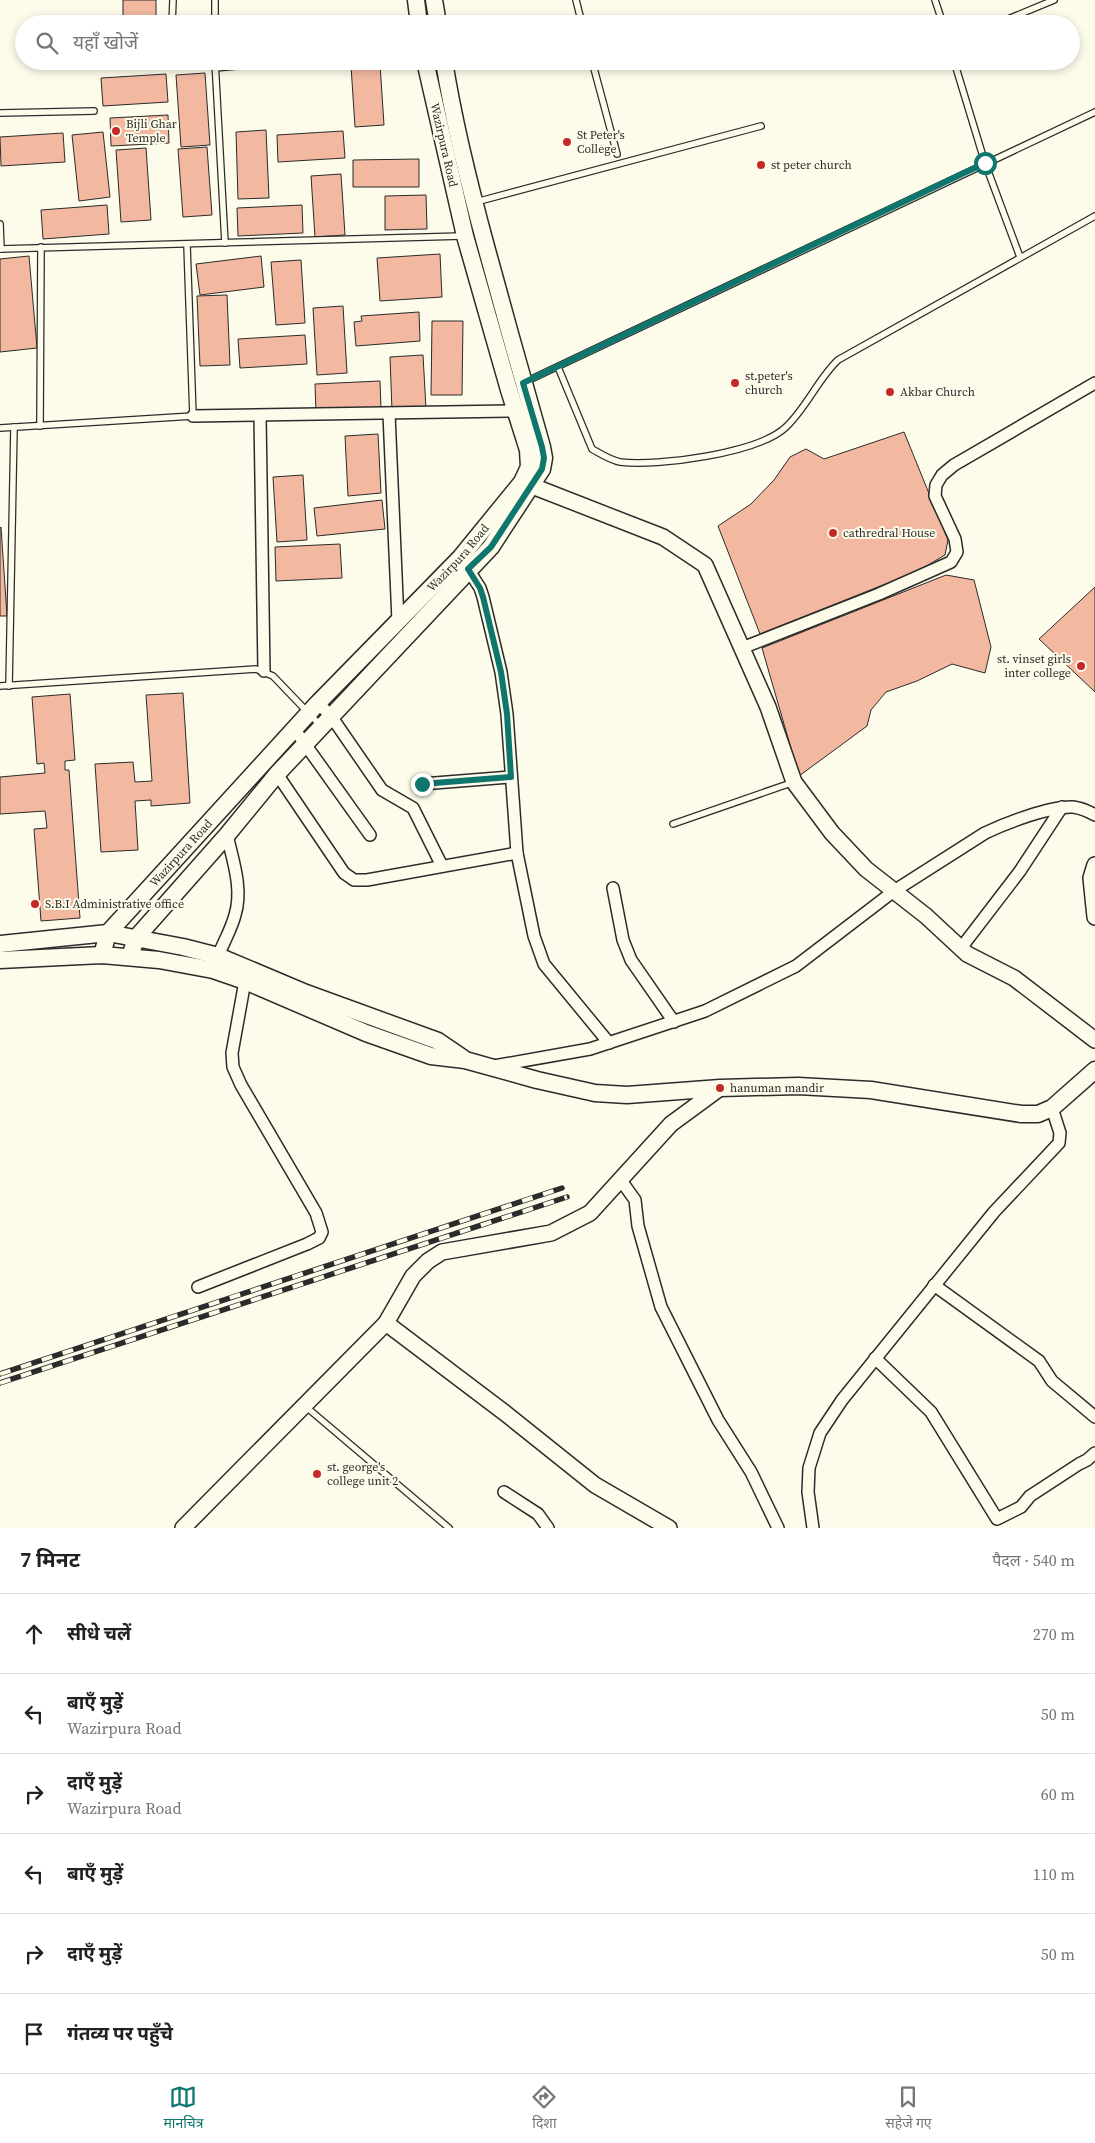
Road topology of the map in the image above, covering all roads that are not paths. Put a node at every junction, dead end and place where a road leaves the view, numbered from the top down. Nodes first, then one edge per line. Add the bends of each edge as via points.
1 (173, 0) edge
2 (215, 0) edge
3 (416, 0) edge
4 (434, 0) edge
5 (576, 0) edge
6 (935, 0) edge
7 (1054, 0) edge
8 (172, 15) edge
9 (215, 15) edge
10 (418, 15) edge
11 (436, 15) edge
12 (580, 15) edge
13 (940, 15) edge
14 (1018, 15) edge
15 (215, 70) edge
16 (427, 70) edge
17 (446, 70) edge
18 (594, 70) edge
19 (957, 70) edge
20 (94, 111) dead end
21 (1095, 112) edge
22 (0, 113) edge
23 (761, 126) dead end
24 (617, 154) dead end
25 (985, 163) junction
26 (474, 202) junction
27 (1095, 216) edge
28 (0, 224) edge
29 (465, 236) junction
30 (224, 243) junction
31 (187, 245) junction
32 (41, 247) junction
33 (1, 249) edge
34 (1020, 257) junction
35 (558, 367) junction
36 (523, 383) junction
37 (1095, 383) edge
38 (516, 411) junction
39 (389, 414) junction
40 (193, 416) junction
41 (260, 416) junction
42 (40, 426) junction
43 (0, 428) edge
44 (14, 428) junction
45 (527, 484) junction
46 (464, 563) junction
47 (398, 621) junction
48 (742, 648) junction
49 (264, 671) junction
50 (0, 686) edge
51 (9, 686) junction
52 (314, 709) junction
53 (326, 722) junction
54 (295, 730) junction
55 (306, 745) junction
56 (277, 774) junction
57 (511, 777) junction
58 (794, 782) junction
59 (422, 784) dead end
60 (1062, 808) junction
61 (1095, 816) edge
62 (674, 824) dead end
63 (370, 835) dead end
64 (227, 836) junction
65 (517, 853) junction
66 (1095, 865) edge
67 (442, 866) junction
68 (614, 888) dead end
69 (894, 891) junction
70 (1095, 917) edge
71 (108, 933) junction
72 (136, 938) junction
73 (0, 944) edge
74 (960, 948) junction
75 (102, 955) junction
76 (130, 957) junction
77 (0, 960) edge
78 (216, 963) junction
79 (245, 981) junction
80 (674, 1022) junction
81 (1095, 1040) edge
82 (609, 1042) junction
83 (465, 1060) junction
84 (487, 1067) junction
85 (1095, 1070) edge
86 (720, 1088) junction
87 (1052, 1108) junction
88 (620, 1179) junction
89 (934, 1285) junction
90 (198, 1286) dead end
91 (386, 1323) junction
92 (875, 1358) junction
93 (305, 1406) junction
94 (1095, 1417) edge
95 (1095, 1452) edge
96 (504, 1492) dead end
97 (183, 1528) edge
98 (449, 1528) edge
99 (548, 1528) edge
100 (669, 1528) edge
101 (778, 1528) edge
102 (813, 1528) edge

1 - 8 lane
2 - 9 lane
3 - 10 main road
4 - 11 main road
5 - 12 lane
6 - 13 lane
7 - 14 lane
15 - 30 lane
16 - 29 main road, Wazirpura Road
17 - 26 main road, Wazirpura Road
18 - 24 lane
19 - 25 lane
20 - 22 lane
21 - 25 lane
23 - 26 lane
25 - 34 lane
25 - 35 lane
26 - 36 main road, Wazirpura Road
27 - 34 lane
28 - 33 lane
29 - 30 lane
29 - 38 main road, Wazirpura Road
30 - 31 lane
31 - 32 lane
31 - 40 lane
32 - 33 lane
32 - 42 lane
34 - 35 lane via 838,360 787,426 777,434 758,443 712,454 639,463 618,462 604,456 592,449
35 - 36 lane
36 - 45 main road, Wazirpura Road via 544,458 542,469
37 - 48 street via 954,464 942,476 936,485 935,496 956,539 957,552 951,562
38 - 39 street
38 - 45 main road, Wazirpura Road via 528,450
39 - 41 street
39 - 47 street
40 - 41 street
40 - 42 lane
41 - 49 street
42 - 44 lane
43 - 44 lane
44 - 51 lane
45 - 46 main road, Wazirpura Road
45 - 48 street via 663,537 705,565
46 - 47 main road, Wazirpura Road
46 - 53 main road, Wazirpura Road
46 - 57 street via 480,588 501,672
47 - 52 main road, Wazirpura Road
48 - 58 street via 768,707
49 - 51 lane via 246,669
49 - 52 lane
50 - 51 lane
52 - 53 street
52 - 54 main road, Wazirpura Road
53 - 55 main road, Wazirpura Road
53 - 67 street via 382,790 413,808
54 - 55 street
54 - 71 main road, Wazirpura Road
55 - 56 main road, Wazirpura Road
55 - 63 street
56 - 64 main road, Wazirpura Road
56 - 67 street via 347,876 354,880
57 - 59 street
57 - 65 street
58 - 62 lane
58 - 69 street via 848,851
60 - 61 street via 1080,808
60 - 69 street via 985,832
60 - 74 street via 1020,871
64 - 72 main road, Wazirpura Road
64 - 78 street via 238,897 235,915
65 - 67 street
65 - 82 street via 534,936 544,964
66 - 70 street via 1091,878
68 - 80 street via 623,940 631,960
69 - 74 street
69 - 80 street via 796,966 705,1011
71 - 72 main road
71 - 73 main road
71 - 75 main road, Wazirpura Road
72 - 76 main road, Wazirpura Road
72 - 78 main road via 183,947
74 - 81 street via 1014,978
75 - 76 main road
75 - 77 main road
76 - 78 main road
78 - 79 main road
78 - 83 main road via 438,1041
79 - 83 main road via 366,1033 432,1056
79 - 90 street via 232,1053 233,1067 316,1213 322,1232 319,1238 306,1244
80 - 82 street
82 - 84 street via 590,1049
83 - 84 main road
84 - 86 main road via 595,1093 627,1095
85 - 87 main road
86 - 87 main road via 798,1086 871,1090 1021,1114 1038,1114
86 - 88 street via 671,1124
87 - 89 street via 1060,1133 1059,1142 994,1212
88 - 91 street via 590,1212 551,1233 442,1252 413,1276
88 - 101 street via 635,1200 638,1226 661,1307
89 - 92 street
89 - 94 street via 1039,1361 1052,1381
91 - 93 street
91 - 100 street via 505,1412 595,1485
92 - 95 street via 932,1412 997,1519 1020,1507 1030,1496
92 - 102 street via 842,1400 816,1443 808,1476
93 - 97 street
93 - 98 lane
96 - 99 street via 538,1514

